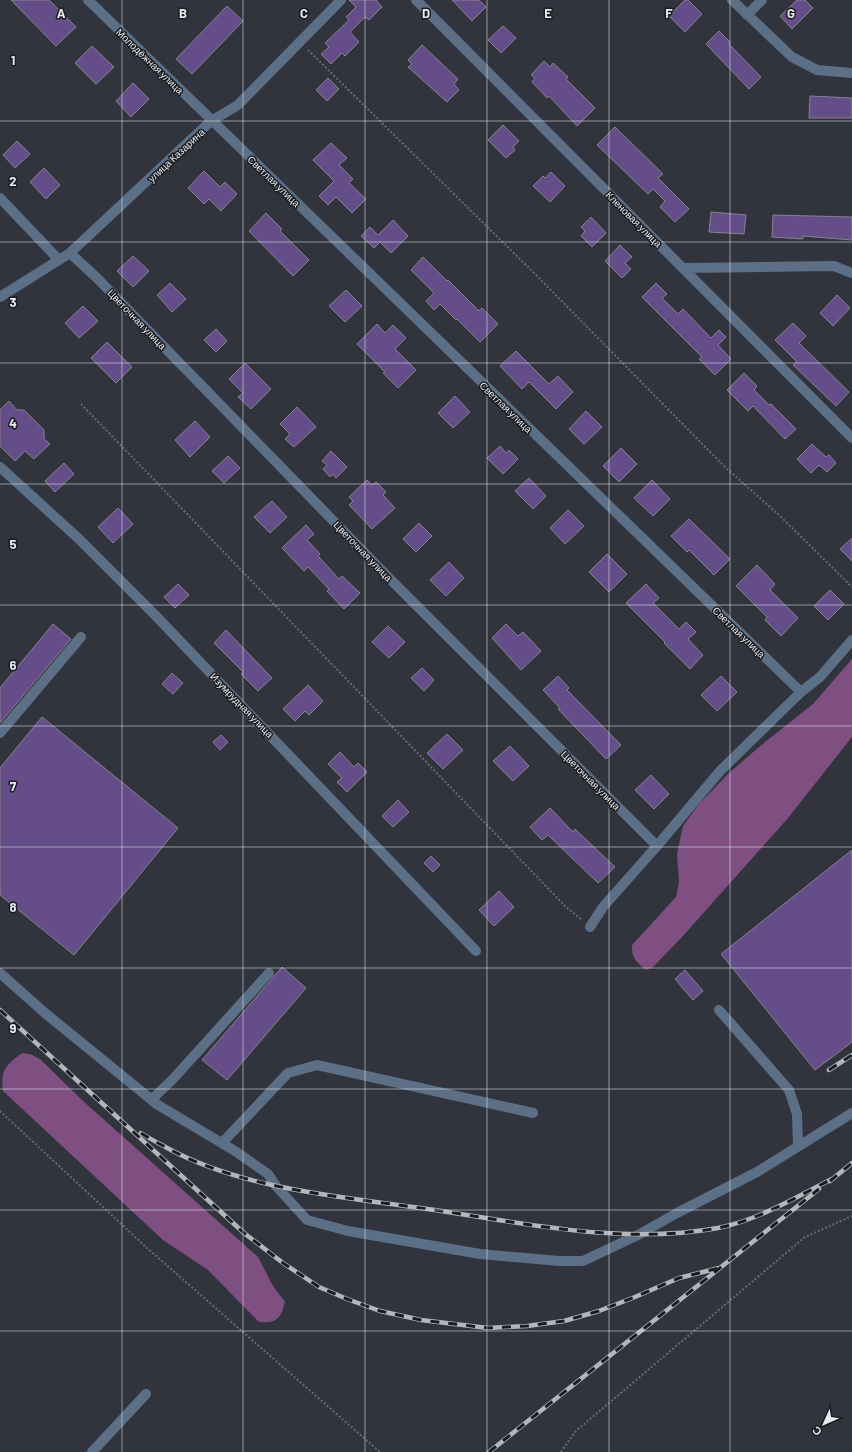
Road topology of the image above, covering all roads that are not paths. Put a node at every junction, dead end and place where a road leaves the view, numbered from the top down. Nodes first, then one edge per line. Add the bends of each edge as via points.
1 (88, 0) edge
2 (341, 0) edge
3 (416, 0) edge
4 (732, 0) edge
5 (762, 0) edge
6 (747, 15) junction
7 (852, 73) edge
8 (212, 121) junction
9 (0, 198) edge
10 (70, 253) junction
11 (59, 260) junction
12 (684, 268) junction
13 (852, 273) edge
14 (0, 297) edge
15 (852, 438) edge
16 (0, 467) edge
17 (81, 637) dead end
18 (852, 640) edge
19 (801, 692) junction
20 (0, 733) edge
21 (657, 846) junction
22 (590, 927) road end
23 (476, 951) dead end
24 (0, 973) edge
25 (269, 973) dead end
26 (719, 1010) dead end
27 (152, 1099) junction
28 (533, 1113) dead end
29 (852, 1113) edge
30 (222, 1143) junction
31 (798, 1146) junction
32 (146, 1394) dead end
33 (92, 1452) edge

1 - 8 street, Молодёжная улица
2 - 8 street, улица Казарина via 238,105
3 - 12 street, Кленовая улица
4 - 6 street
5 - 6 street
6 - 7 street via 792,57 818,70
8 - 10 street, улица Казарина
8 - 19 street, Светлая улица
9 - 11 street
10 - 11 street, улица Казарина
10 - 21 street, Цветочная улица
11 - 14 street, улица Казарина
12 - 13 street via 834,266
12 - 15 street, Кленовая улица
16 - 23 street, Изумрудная улица via 79,539 155,615
17 - 20 street
18 - 19 street via 820,677
19 - 21 street via 720,771
21 - 22 street via 603,907
24 - 27 street via 45,1013
25 - 27 street
26 - 31 street via 789,1090 798,1114
27 - 30 street
28 - 30 street via 317,1065 288,1073
29 - 31 street
30 - 31 street via 268,1174 307,1220 348,1231 480,1254 559,1262 583,1261 638,1235 757,1172
32 - 33 street

